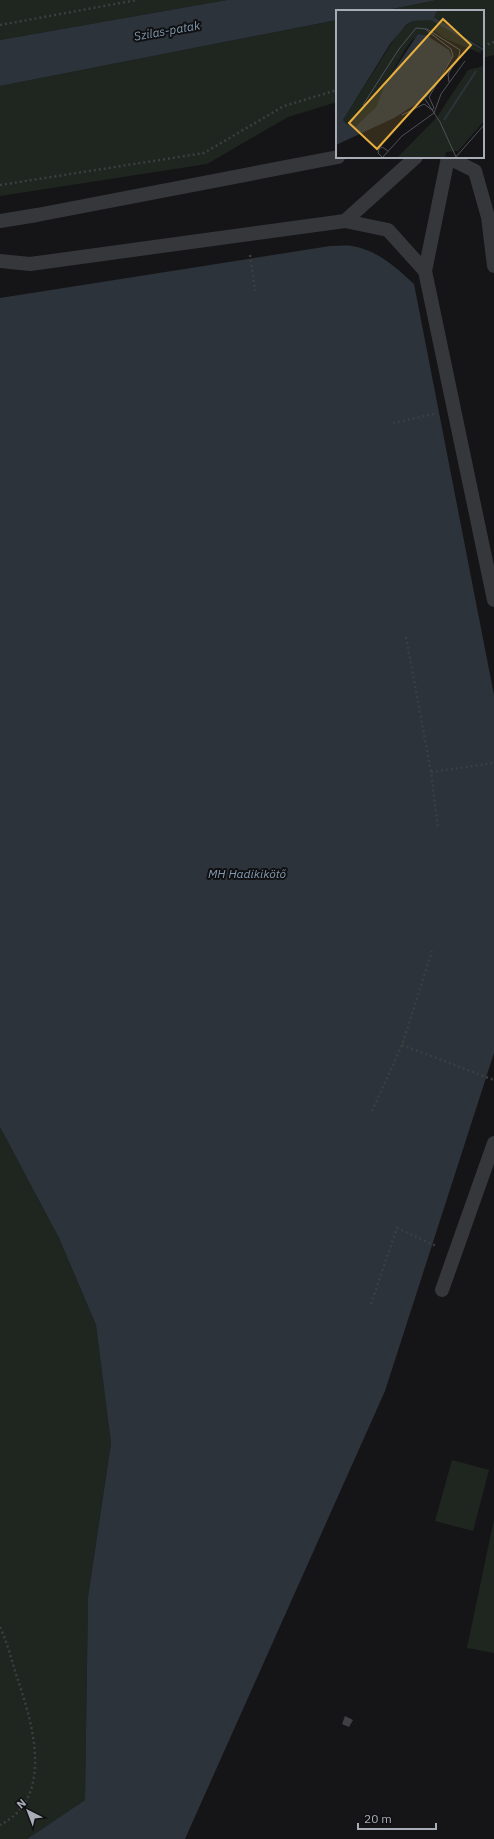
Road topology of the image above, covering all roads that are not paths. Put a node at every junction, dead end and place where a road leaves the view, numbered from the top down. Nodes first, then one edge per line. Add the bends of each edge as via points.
1 (336, 157) edge
2 (415, 158) edge
3 (447, 158) edge
4 (449, 158) edge
5 (0, 221) edge
6 (345, 221) junction
7 (0, 261) edge
8 (494, 266) edge
9 (425, 271) junction
10 (494, 600) edge
11 (494, 1142) edge
12 (442, 1290) dead end

1 - 5 lane
2 - 6 lane
3 - 9 lane
4 - 8 lane via 475,171 488,217
6 - 7 lane via 30,264
6 - 9 lane via 388,230
9 - 10 lane
11 - 12 lane

